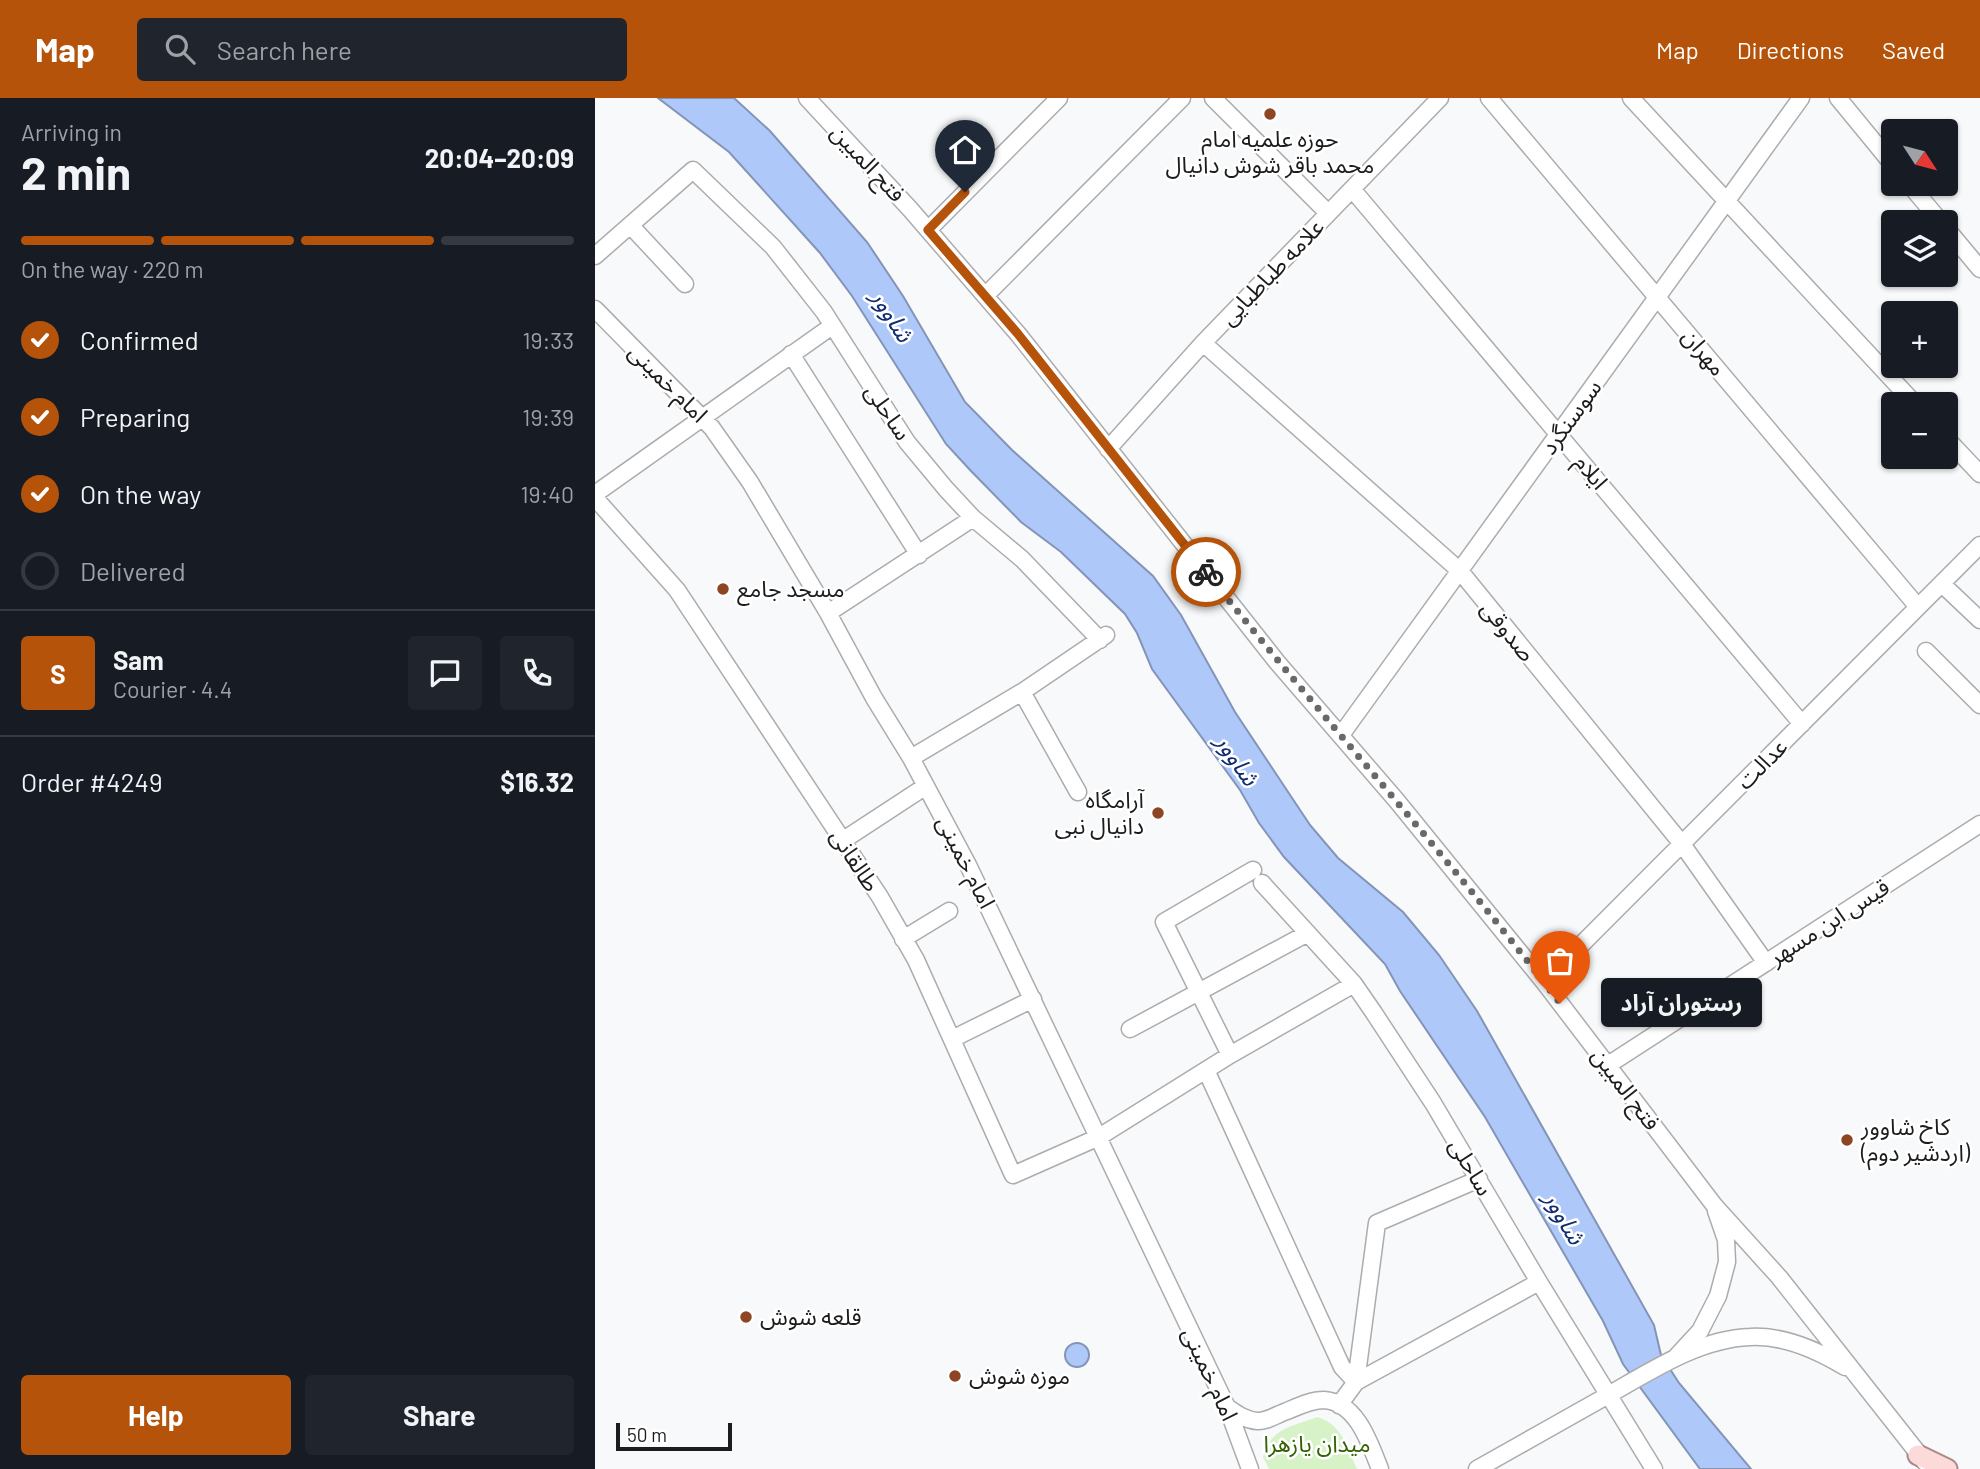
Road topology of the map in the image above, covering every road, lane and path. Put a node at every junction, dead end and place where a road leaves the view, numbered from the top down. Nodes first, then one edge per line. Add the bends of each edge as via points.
1 (1059, 98) edge
2 (1182, 98) edge
3 (1213, 98) edge
4 (1440, 98) edge
5 (1489, 98) edge
6 (1631, 98) edge
7 (1801, 98) edge
8 (1838, 98) edge
9 (813, 100) edge
10 (1881, 150) edge
11 (1352, 189) junction
12 (1919, 196) edge
13 (1727, 201) junction
14 (1931, 210) edge
15 (1328, 213) junction
16 (630, 225) junction
17 (928, 230) junction
18 (1958, 242) edge
19 (595, 256) edge
20 (1980, 269) edge
21 (685, 284) dead end
22 (985, 296) junction
23 (1657, 297) junction
24 (595, 309) edge
25 (832, 326) junction
26 (1203, 343) junction
27 (791, 354) junction
28 (1904, 392) edge
29 (701, 417) junction
30 (1558, 434) junction
31 (1108, 449) junction
32 (1958, 451) edge
33 (1980, 474) edge
34 (595, 496) edge
35 (973, 518) junction
36 (1980, 545) edge
37 (919, 555) junction
38 (1460, 570) junction
39 (1942, 584) junction
40 (1918, 607) junction
41 (828, 613) junction
42 (1980, 620) edge
43 (1926, 651) dead end
44 (1023, 692) junction
45 (1980, 705) edge
46 (1802, 724) junction
47 (1341, 735) junction
48 (911, 758) junction
49 (926, 786) junction
50 (1078, 792) dead end
51 (1980, 824) edge
52 (842, 841) junction
53 (1682, 844) junction
54 (949, 911) dead end
55 (1308, 933) junction
56 (904, 939) junction
57 (1766, 963) junction
58 (1544, 982) junction
59 (1354, 985) junction
60 (1199, 992) junction
61 (1033, 999) junction
62 (1130, 1029) dead end
63 (952, 1039) junction
64 (1230, 1055) junction
65 (1608, 1065) junction
66 (1206, 1070) junction
67 (1099, 1137) junction
68 (1479, 1179) junction
69 (1714, 1205) junction
70 (1539, 1282) junction
71 (1675, 1358) junction
72 (1853, 1372) junction
73 (1356, 1381) junction
74 (1614, 1392) junction
75 (1339, 1405) junction
76 (1227, 1408) junction
77 (1260, 1422) junction
78 (1925, 1462) edge
79 (1248, 1463) edge
80 (1380, 1469) edge
81 (1477, 1469) edge
82 (1654, 1469) edge
83 (1947, 1469) edge

1 - 17 street
2 - 22 street
3 - 15 street
4 - 11 street, علامه طباطبایی
5 - 23 street, مهران
6 - 13 street
7 - 13 street, سوسنگرد
8 - 10 street
9 - 17 street, فتح المبین
11 - 15 street, علامه طباطبایی
11 - 30 street, ایلام
12 - 14 street
13 - 23 street, سوسنگرد
13 - 28 street
15 - 26 street, علامه طباطبایی
16 - 19 street
16 - 21 street
16 - 25 street, ساحلی via 693,170 773,247
17 - 22 street, فتح المبین
18 - 20 street
22 - 31 street, فتح المبین
23 - 30 street, سوسنگرد
23 - 40 street, مهران
24 - 29 street, امام خمینی
25 - 27 street
25 - 35 street, ساحلی via 907,442
26 - 31 street, علامه طباطبایی
26 - 38 street, صدوقی
27 - 29 street
27 - 37 street
29 - 34 street
29 - 41 street, امام خمینی via 750,482
30 - 38 street, سوسنگرد
30 - 46 street, ایلام
31 - 47 street, فتح المبین via 1277,662
32 - 33 street
34 - 52 street, طالقانی via 677,590
35 - 37 street
35 - 44 street, ساحلی via 1104,637
36 - 39 street, عدالت
37 - 41 street
38 - 47 street, سوسنگرد
38 - 53 street, صدوقی
39 - 40 street, عدالت
39 - 42 street
40 - 46 street, عدالت
41 - 48 street, امام خمینی
43 - 45 street
44 - 48 street
44 - 50 street
46 - 53 street, عدالت
47 - 58 street, فتح المبین
48 - 49 street, امام خمینی
49 - 52 street
49 - 61 street, امام خمینی
51 - 57 street, قیس ابن مسهر
52 - 56 street, طالقانی
53 - 57 street, صدوقی
53 - 58 street, عدالت
54 - 56 street
55 - 59 street, ساحلی
55 - 60 street
55 - 60 street, ساحلی via 1258,877 1164,922
56 - 63 street, طالقانی
57 - 65 street, قیس ابن مسهر
58 - 65 street, فتح المبین
59 - 64 street
59 - 68 street, ساحلی
60 - 62 street
60 - 64 street
61 - 63 street
61 - 67 street, امام خمینی
63 - 67 street, طالقانی via 1013,1175
64 - 66 street
65 - 69 street, فتح المبین
66 - 67 street
66 - 73 street via 1342,1367
67 - 76 street, امام خمینی
68 - 70 street, ساحلی
68 - 73 street via 1377,1223
69 - 71 street via 1726,1240 1727,1262 1718,1296 1700,1331
69 - 72 street, فتح المبین via 1779,1276
70 - 73 street
70 - 74 street, ساحلی
71 - 72 street via 1749,1337 1778,1339 1825,1355
71 - 74 street
72 - 78 street, فتح المبین
73 - 75 street
74 - 81 street
74 - 82 street, ساحلی
75 - 77 street via 1326,1400 1308,1402
75 - 80 street via 1366,1435
76 - 77 street
76 - 79 street, امام خمینی
77 - 79 street
78 - 83 main road

